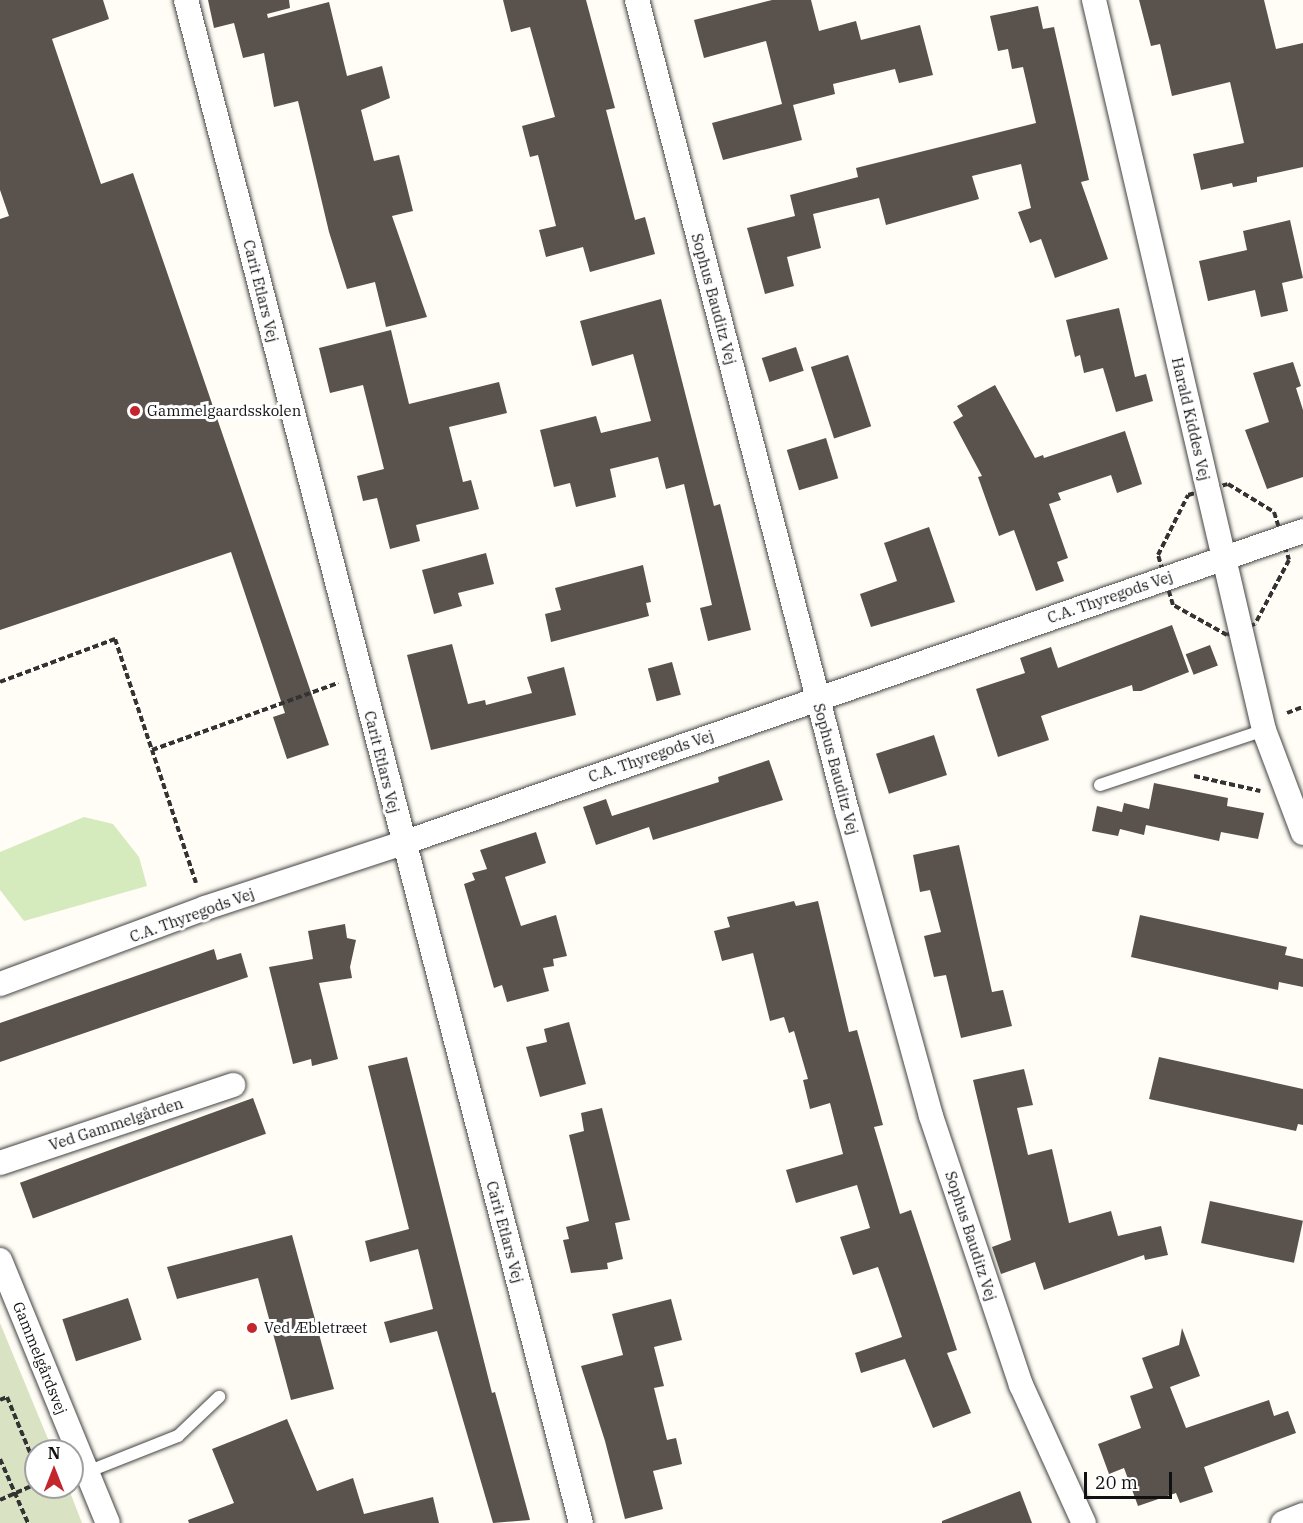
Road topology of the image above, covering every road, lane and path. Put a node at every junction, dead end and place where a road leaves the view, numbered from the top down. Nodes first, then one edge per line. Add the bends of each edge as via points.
1 (186, 0) edge
2 (637, 0) edge
3 (1094, 0) edge
4 (1303, 531) edge
5 (1223, 558) junction
6 (361, 675) junction
7 (0, 682) edge
8 (818, 697) junction
9 (1264, 730) junction
10 (152, 750) junction
11 (1175, 760) junction
12 (1100, 785) dead end
13 (1290, 798) junction
14 (1303, 832) edge
15 (403, 843) junction
16 (205, 908) junction
17 (0, 984) edge
18 (233, 1085) dead end
19 (0, 1163) edge
20 (0, 1260) edge
21 (219, 1397) dead end
22 (0, 1400) edge
23 (24, 1439) edge
24 (0, 1459) edge
25 (87, 1472) junction
26 (24, 1489) edge
27 (15, 1493) junction
28 (0, 1500) edge
29 (1303, 1515) edge
30 (28, 1523) edge
31 (108, 1523) edge
32 (581, 1523) edge
33 (1084, 1523) edge
34 (1283, 1523) edge

1 - 6 street, Carit Etlars Vej
2 - 8 street, Sophus Bauditz Vej
3 - 5 street, Harald Kiddes Vej
4 - 5 street, C.A. Thyregods Vej
5 - 8 street, C.A. Thyregods Vej
5 - 9 street, Harald Kiddes Vej
6 - 10 path
6 - 15 street, Carit Etlars Vej
7 - 10 path via 115,639
8 - 15 street, C.A. Thyregods Vej
8 - 33 street, Sophus Bauditz Vej via 931,1116 1021,1385
9 - 11 lane
9 - 13 street, Harald Kiddes Vej
10 - 16 path
11 - 12 lane
11 - 13 path via 1178,772
13 - 14 street, Harald Kiddes Vej
15 - 16 street, C.A. Thyregods Vej
15 - 32 street, Carit Etlars Vej
16 - 17 street, C.A. Thyregods Vej
18 - 19 street, Ved Gammelgården
20 - 25 street, Gammelgårdsvej
21 - 25 lane via 178,1436
22 - 23 path via 7,1397
24 - 27 path
25 - 31 street, Gammelgårdsvej
26 - 27 path
27 - 28 path
27 - 30 path
29 - 34 street

